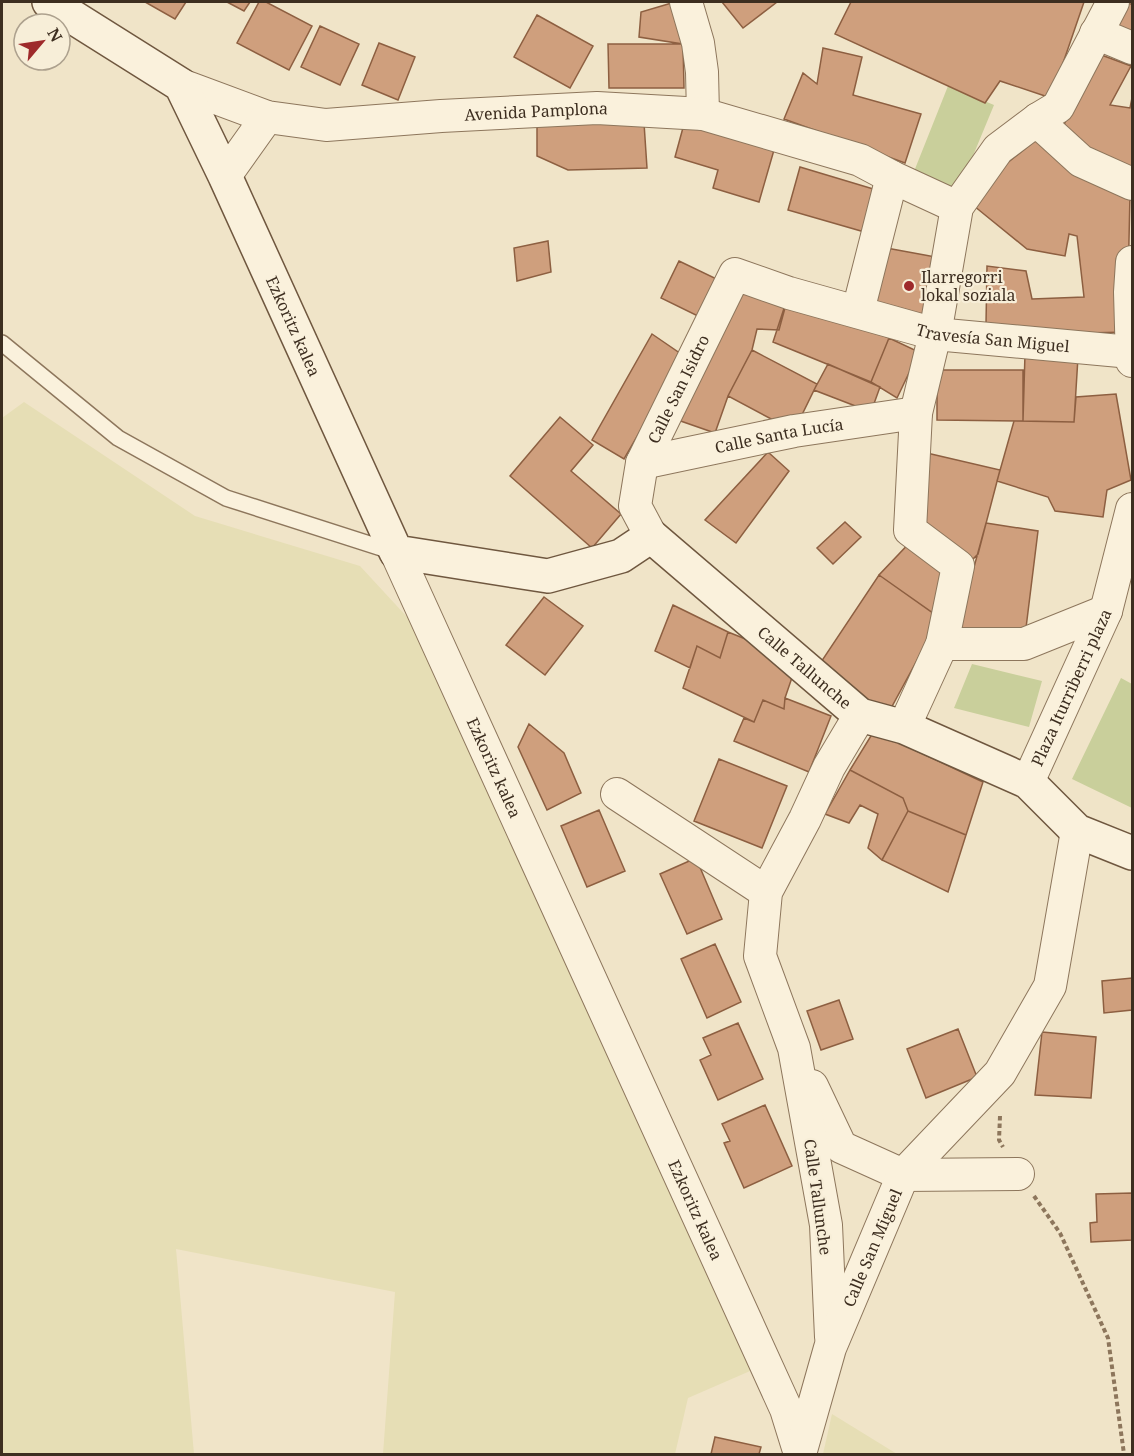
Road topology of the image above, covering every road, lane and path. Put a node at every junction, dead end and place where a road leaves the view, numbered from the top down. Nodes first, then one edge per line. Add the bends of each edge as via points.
1 (49, 2) edge
2 (686, 2) edge
3 (1113, 2) edge
4 (1096, 33) junction
5 (1132, 48) edge
6 (181, 85) junction
7 (703, 114) junction
8 (267, 117) junction
9 (1038, 119) junction
10 (225, 176) junction
11 (892, 177) junction
12 (1132, 184) edge
13 (957, 207) junction
14 (1132, 273) edge
15 (735, 274) joint
16 (858, 311) junction
17 (935, 334) junction
18 (2, 343) edge
19 (1132, 356) edge
20 (916, 413) junction
21 (642, 463) junction
22 (635, 506) joint
23 (1132, 509) edge
24 (651, 536) junction
25 (396, 552) junction
26 (1119, 615) edge
27 (942, 644) junction
28 (860, 715) junction
29 (904, 727) junction
30 (1028, 782) junction
31 (617, 794) dead end
32 (1077, 831) junction
33 (1132, 853) edge
34 (766, 892) junction
35 (794, 1048) junction
36 (1000, 1073) junction
37 (903, 1174) junction
38 (1018, 1174) junction
39 (832, 1348) junction
40 (800, 1455) edge
41 (1124, 1455) edge

1 - 6 street, Avenida Pamplona
2 - 7 street via 698,43
3 - 4 street
4 - 5 street
4 - 9 street via 1058,107
6 - 8 street, Avenida Pamplona
6 - 10 street, Ezkoritz kalea
7 - 8 street, Avenida Pamplona via 597,108 326,125
7 - 11 street, Avenida Pamplona via 860,160
8 - 10 street
9 - 12 street via 1081,161
9 - 13 street via 998,149
10 - 25 street, Ezkoritz kalea
11 - 13 street, Avenida Pamplona
11 - 16 street
13 - 17 street
14 - 19 street
15 - 16 street, Travesía San Miguel
15 - 21 street, Calle San Isidro
16 - 17 street, Travesía San Miguel
17 - 19 street, Travesía San Miguel
17 - 20 street
18 - 25 lane via 118,438 226,498
20 - 21 street, Calle Santa Lucía via 794,431
20 - 27 street via 910,530 958,566
21 - 22 street, Calle San Isidro
22 - 24 street, Calle Tallunche
23 - 26 street
24 - 25 street via 621,556 548,576
24 - 28 street, Calle Tallunche
25 - 40 street, Ezkoritz kalea via 786,1408
26 - 27 street, Plaza Iturriberri plaza via 1024,644
26 - 30 street, Plaza Iturriberri plaza
27 - 29 street
28 - 29 street, Plaza Iturriberri plaza
28 - 34 street, Calle Tallunche via 828,767
29 - 30 street, Plaza Iturriberri plaza
30 - 32 street
31 - 34 street
32 - 33 street
32 - 36 street, Calle San Miguel via 1050,986
34 - 35 street, Calle Tallunche via 760,956
35 - 37 street, Calle Tallunche via 840,1147
35 - 39 street, Calle Tallunche via 826,1225
36 - 37 street, Calle San Miguel
36 - 38 path via 999,1140
37 - 38 street, Calle Tallunche
37 - 39 street, Calle San Miguel
38 - 41 path via 1060,1233 1108,1338
39 - 40 street, Calle San Miguel

